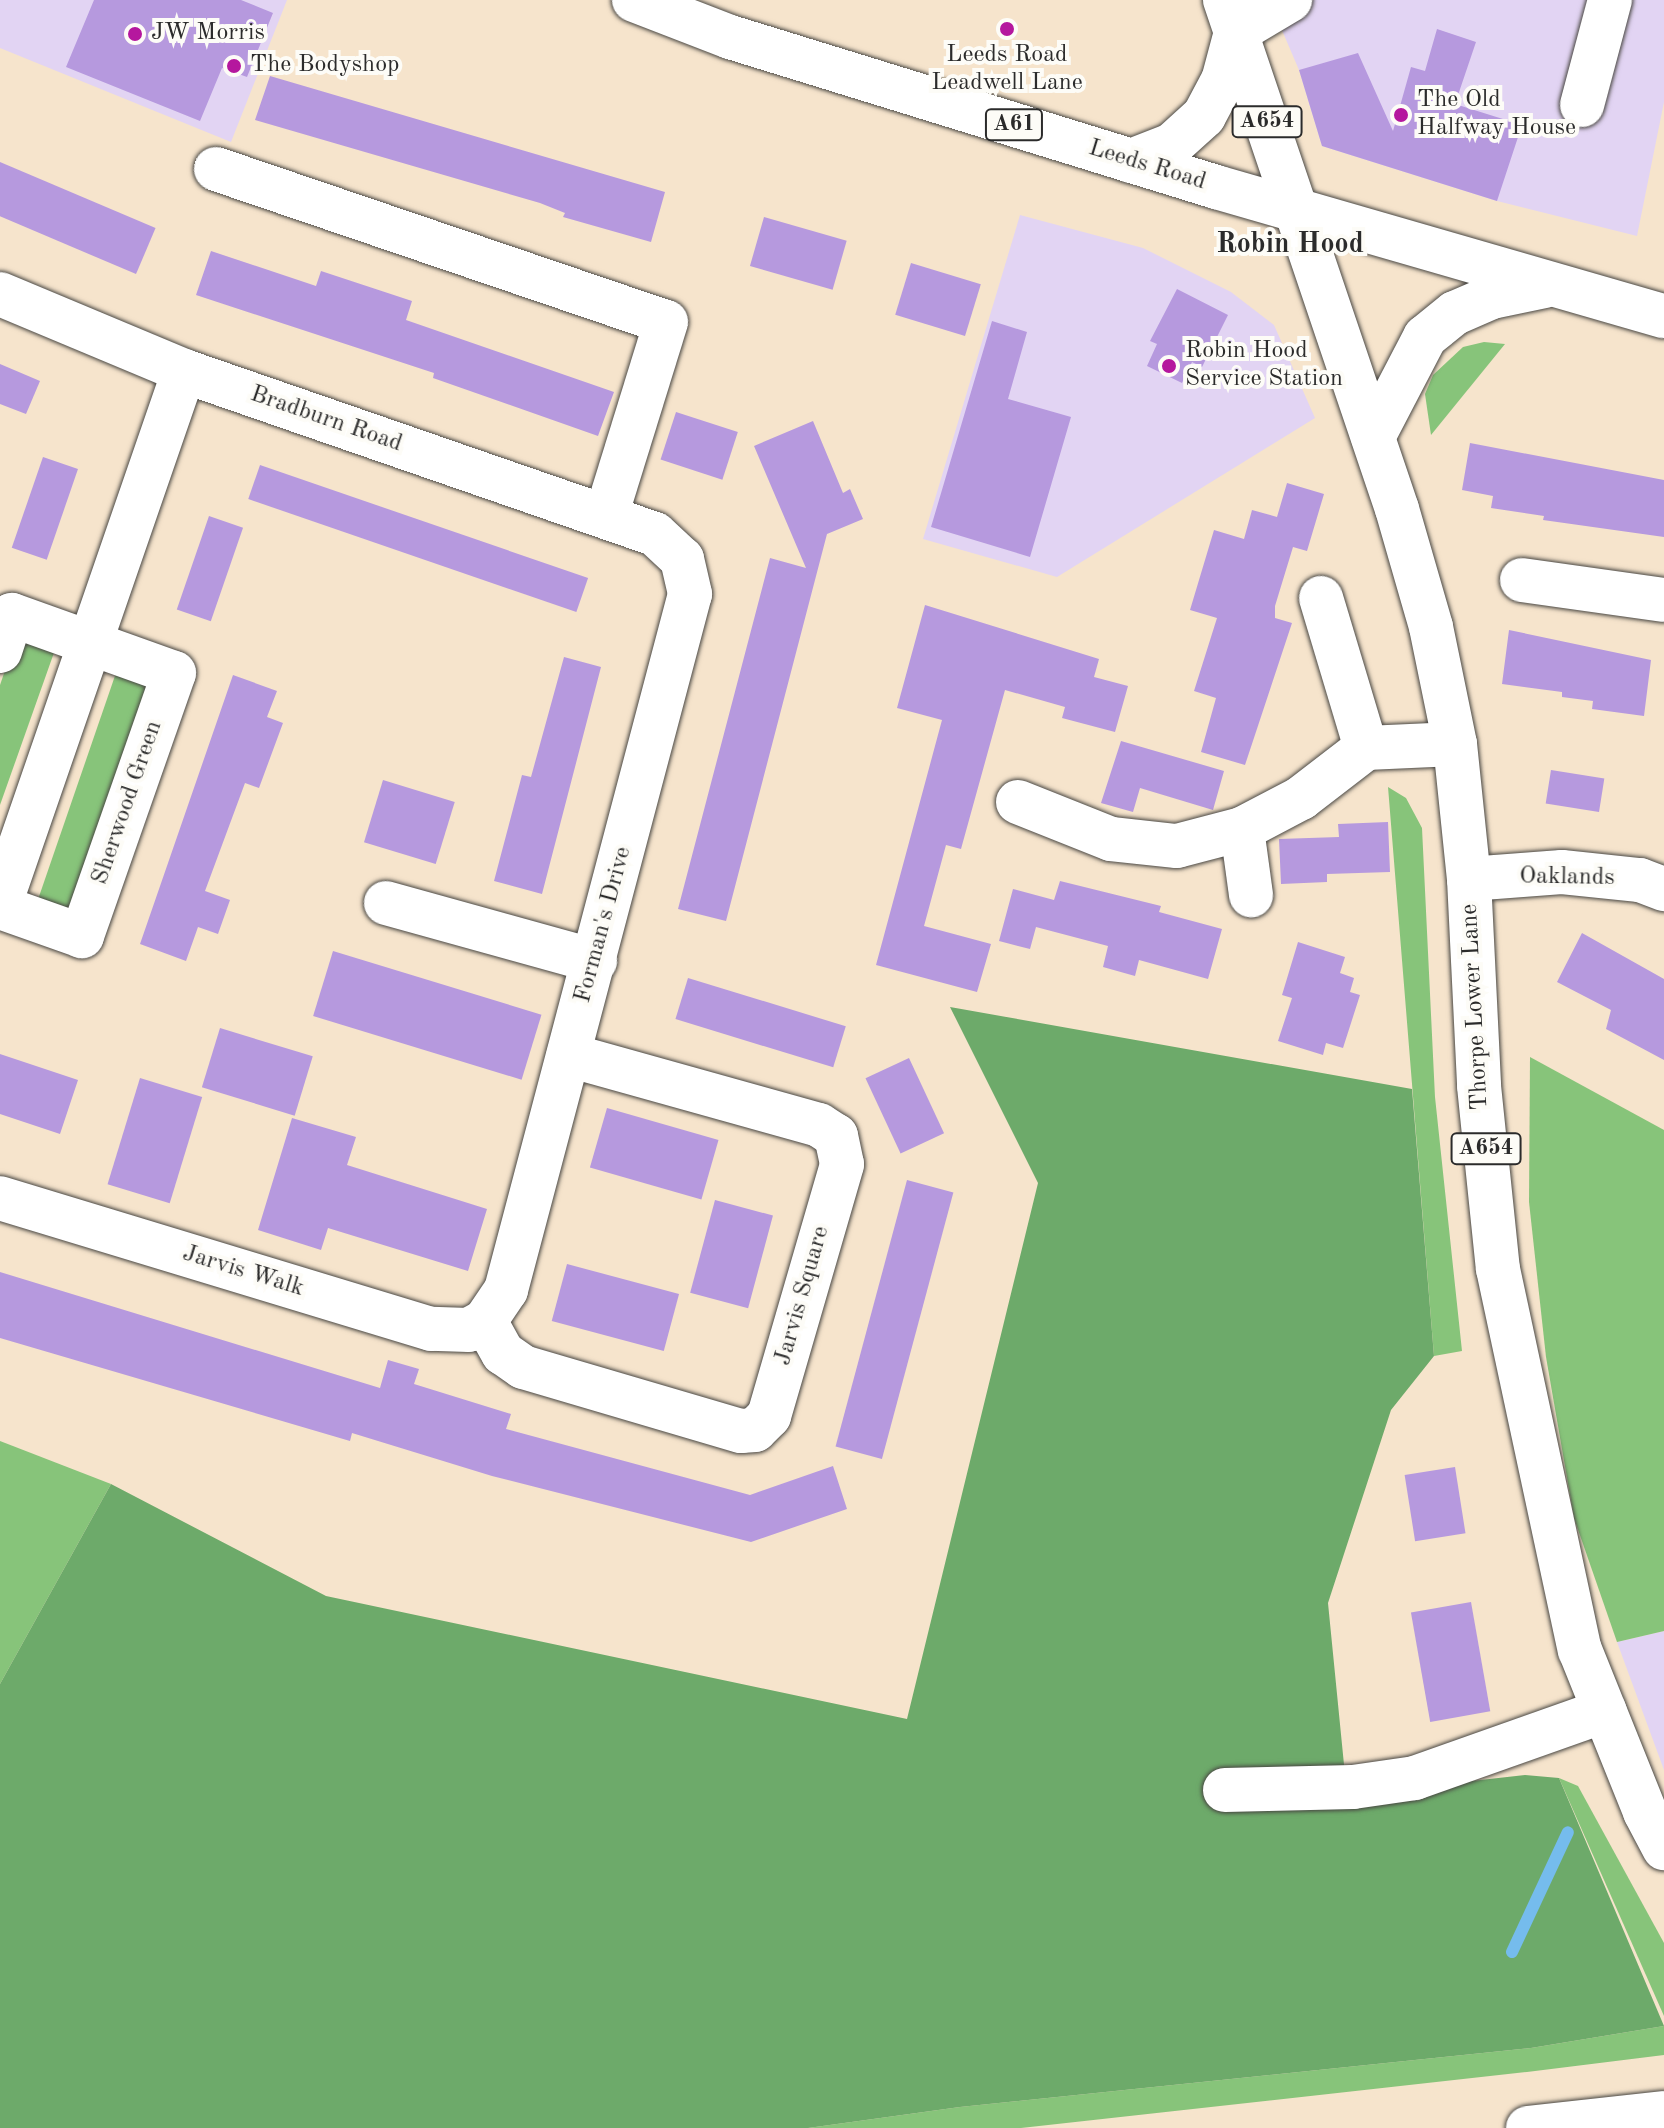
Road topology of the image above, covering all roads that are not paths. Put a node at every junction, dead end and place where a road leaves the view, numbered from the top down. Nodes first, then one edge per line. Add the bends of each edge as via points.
1 (634, 0) edge
2 (1290, 0) edge
3 (1610, 0) edge
4 (1230, 16) edge
5 (1582, 105) dead end
6 (1131, 161) junction
7 (216, 169) dead end
8 (1297, 212) junction
9 (1546, 286) junction
10 (0, 294) edge
11 (1664, 316) edge
12 (184, 371) junction
13 (1373, 437) junction
14 (606, 516) junction
15 (655, 534) joint
16 (1522, 580) dead end
17 (1321, 598) dead end
18 (1664, 600) edge
19 (91, 643) junction
20 (0, 651) edge
21 (1455, 744) junction
22 (1366, 748) junction
23 (1018, 802) dead end
24 (1242, 829) junction
25 (1469, 879) junction
26 (1664, 889) edge
27 (1251, 895) dead end
28 (386, 903) dead end
29 (0, 906) edge
30 (595, 961) junction
31 (569, 1055) junction
32 (0, 1198) edge
33 (485, 1321) junction
34 (1604, 1711) junction
35 (1225, 1790) dead end
36 (1664, 1848) edge
37 (1664, 2113) edge
38 (1528, 2128) edge

1 - 6 main road, Leeds Road / A61 via 730,37
2 - 4 main road
3 - 5 main road
4 - 6 main road via 1223,81 1204,116 1172,145
4 - 8 main road, A654
6 - 8 main road, Leeds Road / A61
7 - 14 main road via 666,322
8 - 9 main road, Leeds Road / A61
8 - 13 main road, Thorpe Lower Lane / A654
9 - 11 main road, Leeds Road / A61
9 - 13 main road via 1492,297 1455,313 1425,337
10 - 12 main road, Bradburn Road
12 - 14 main road, Bradburn Road
12 - 19 main road, Sherwood Green
13 - 21 main road, Thorpe Lower Lane / A654 via 1431,627
14 - 15 main road, Bradburn Road
15 - 30 main road, Forman's Drive via 682,559 690,594
16 - 18 main road
17 - 22 main road
19 - 20 main road, Sherwood Green via 12,615
19 - 29 main road, Sherwood Green
19 - 29 main road, Sherwood Green via 174,673 82,936
21 - 22 main road
21 - 25 main road, Thorpe Lower Lane / A654
22 - 24 main road via 1301,798
23 - 24 main road via 1111,839 1177,846
24 - 27 main road
25 - 26 main road, Oaklands via 1562,872 1640,880
25 - 34 main road, Thorpe Lower Lane / A654 via 1479,1086 1498,1269 1580,1650
28 - 30 main road
30 - 31 main road, Forman's Drive
31 - 33 main road, Forman's Drive via 506,1290
31 - 33 main road, Jarvis Square via 819,1125 836,1136 842,1164 769,1416 755,1430 741,1431 523,1367 503,1353
32 - 33 main road, Jarvis Walk via 431,1329 469,1330
34 - 35 main road via 1415,1778 1353,1787
34 - 36 main road, Thorpe Lower Lane / A654
37 - 38 main road

